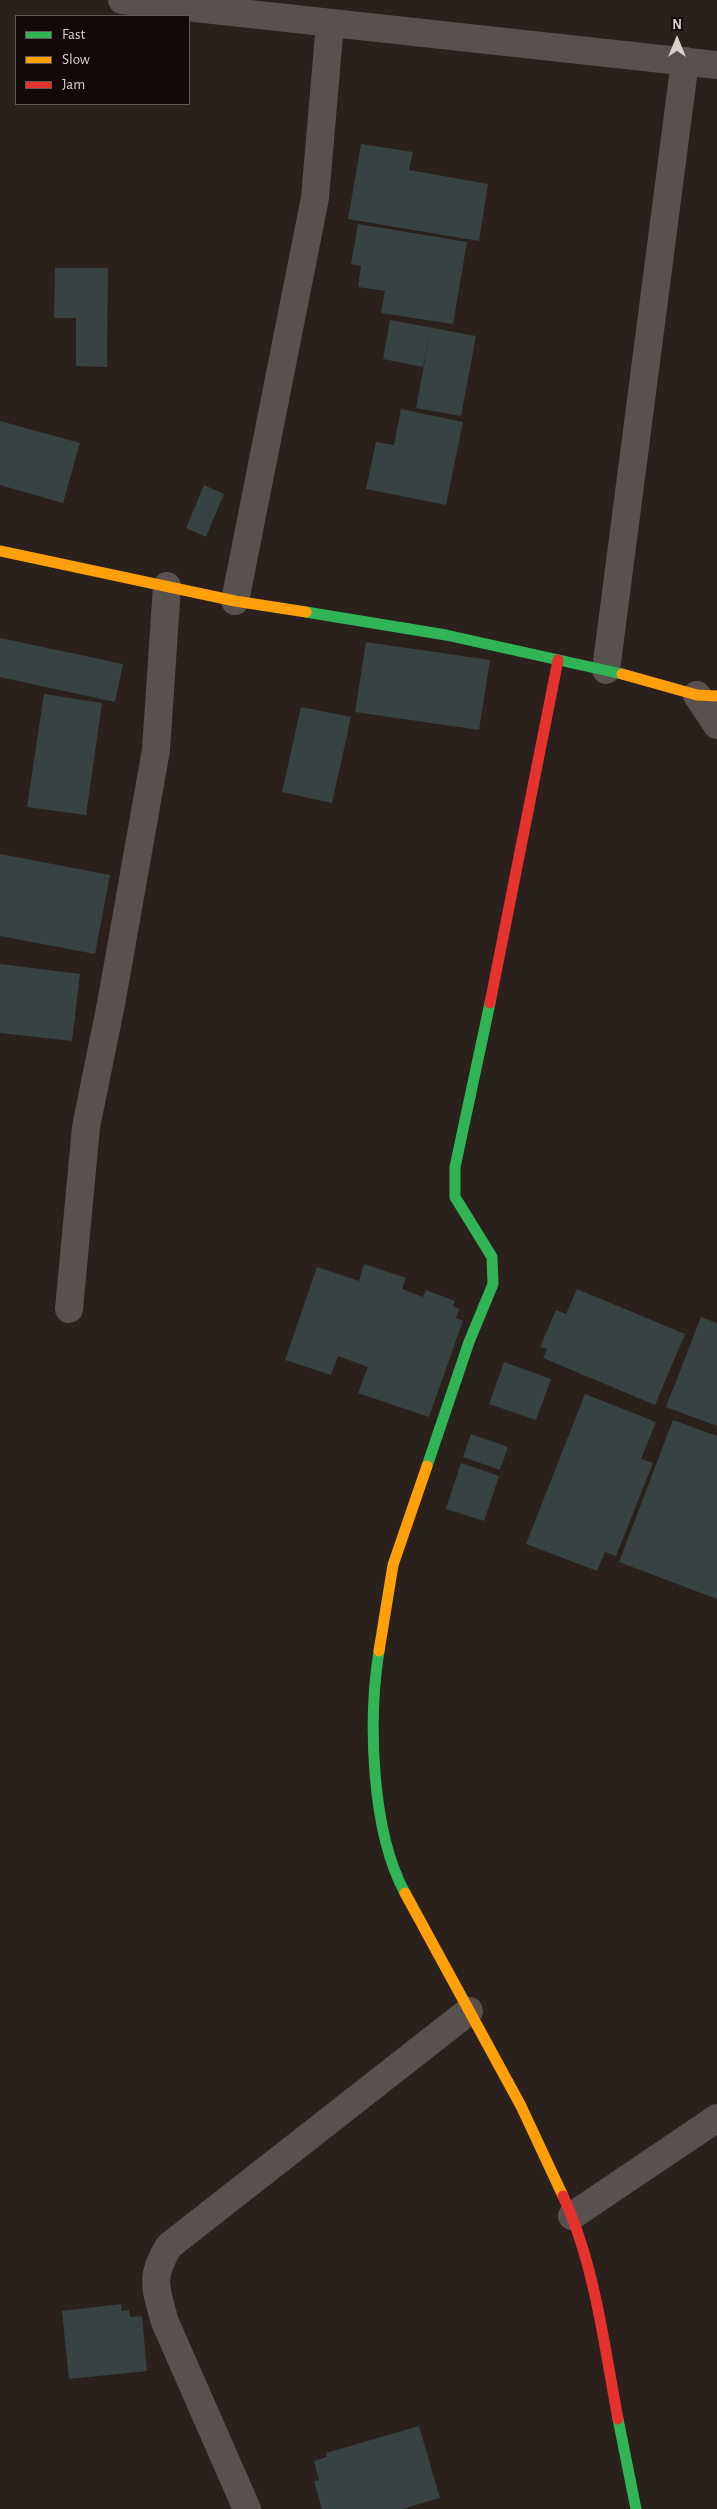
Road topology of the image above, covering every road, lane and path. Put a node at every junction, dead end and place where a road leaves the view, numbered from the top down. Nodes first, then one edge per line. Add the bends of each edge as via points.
1 (122, 0) edge
2 (330, 23) junction
3 (684, 61) junction
4 (717, 65) edge
5 (0, 551) edge
6 (167, 586) junction
7 (235, 601) junction
8 (558, 660) junction
9 (606, 670) junction
10 (707, 696) edge
11 (717, 725) edge
12 (69, 1309) dead end
13 (469, 2011) junction
14 (717, 2118) edge
15 (572, 2216) junction
16 (247, 2509) edge
17 (636, 2509) edge

1 - 2 street
2 - 3 street
2 - 7 street via 315,198
3 - 4 street
3 - 9 street
5 - 6 street
6 - 7 street
6 - 12 street via 156,750 86,1127
7 - 8 street via 446,636
8 - 9 street
8 - 13 street via 455,1167 455,1197 492,1257 493,1284 393,1565 374,1683 372,1750 381,1818 398,1880
9 - 10 street
10 - 11 street
13 - 15 street via 521,2106
13 - 16 street via 169,2246 157,2266 156,2290 165,2322
14 - 15 street
15 - 17 street via 590,2276

